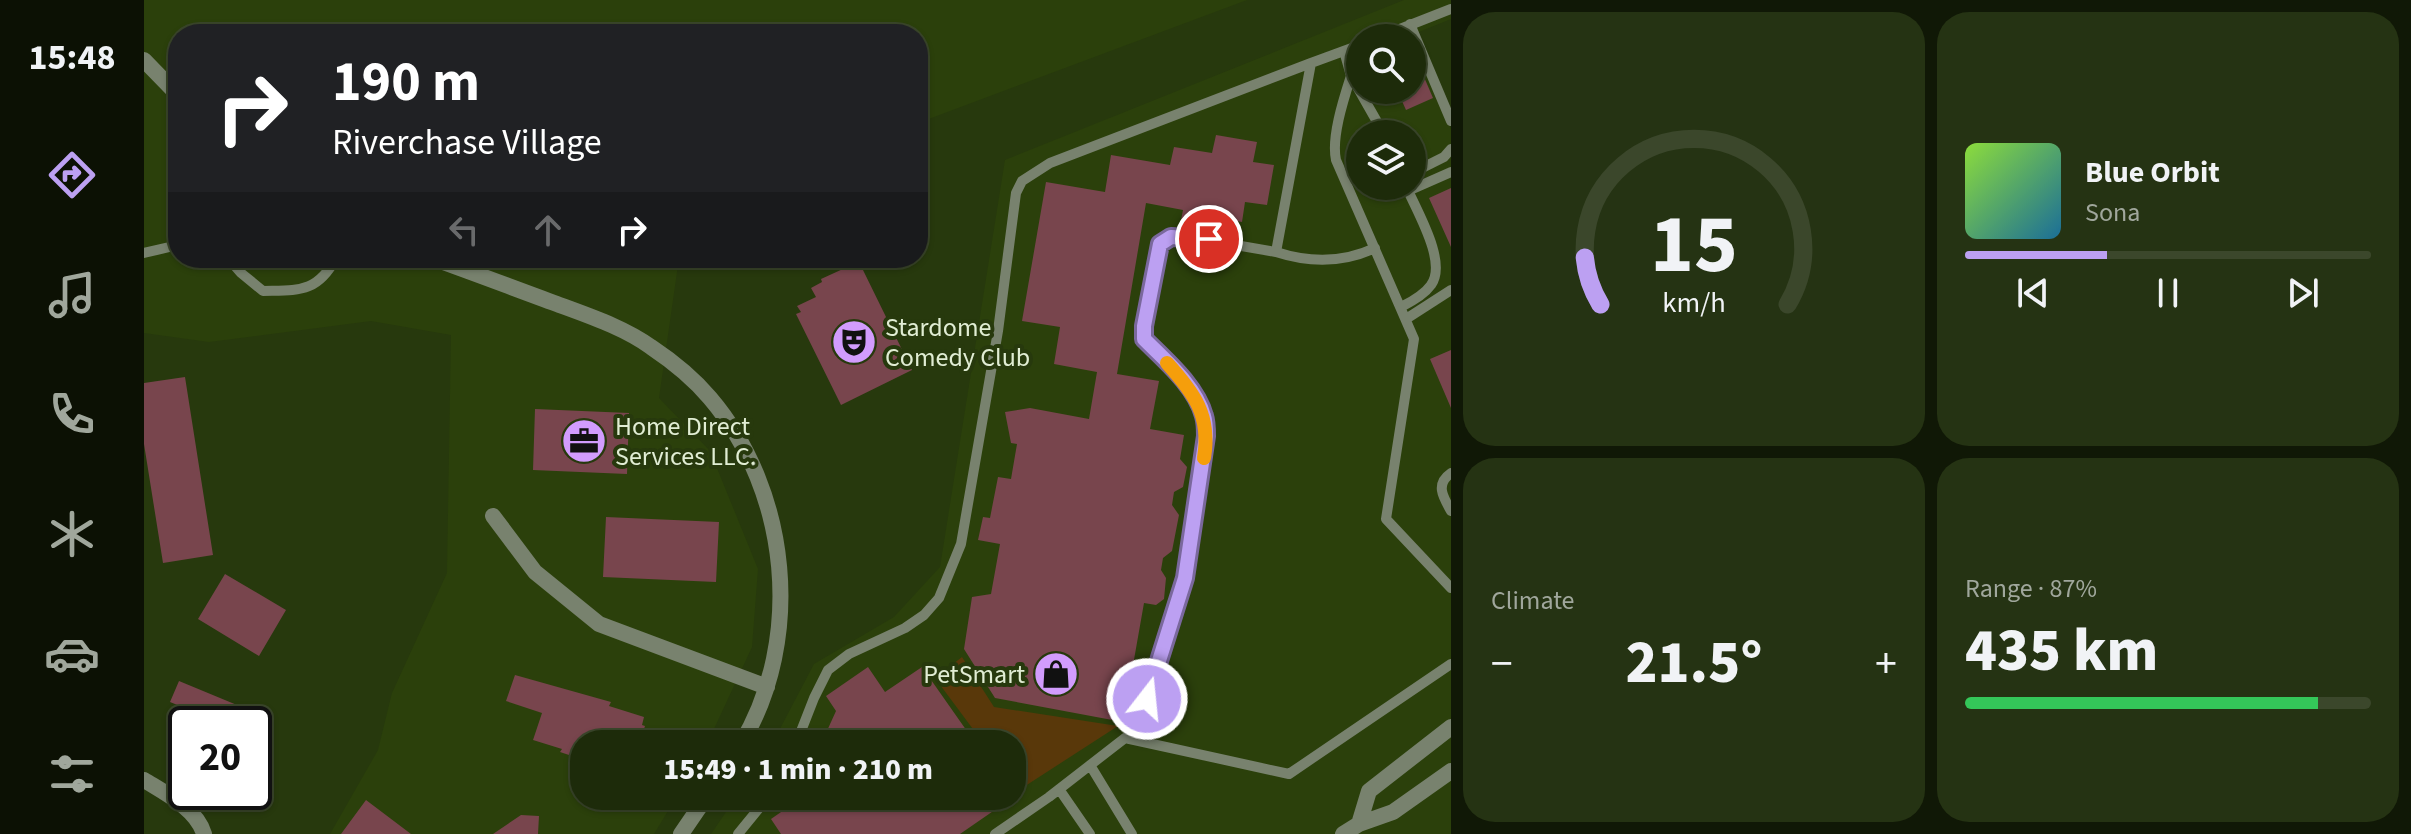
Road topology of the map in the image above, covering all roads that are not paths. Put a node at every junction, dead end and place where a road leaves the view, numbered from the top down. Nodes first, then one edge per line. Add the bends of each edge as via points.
1 (1451, 9) edge
2 (1410, 24) edge
3 (1344, 51) joint
4 (1346, 58) edge
5 (144, 60) edge
6 (1426, 62) edge
7 (1311, 63) junction
8 (168, 85) edge
9 (1346, 92) edge
10 (1451, 121) edge
11 (1451, 149) edge
12 (1426, 166) edge
13 (1451, 172) edge
14 (1426, 181) edge
15 (1412, 200) edge
16 (168, 247) edge
17 (1375, 248) junction
18 (1276, 252) junction
19 (144, 253) edge
20 (237, 268) edge
21 (330, 268) edge
22 (459, 268) edge
23 (1451, 290) edge
24 (1401, 307) junction
25 (1406, 319) junction
26 (1451, 473) edge
27 (1451, 511) edge
28 (493, 516) dead end
29 (1451, 588) edge
30 (1451, 664) edge
31 (767, 687) junction
32 (1451, 727) edge
33 (749, 730) edge
34 (801, 730) edge
35 (1125, 738) junction
36 (1090, 765) junction
37 (1451, 771) edge
38 (144, 780) edge
39 (1059, 789) junction
40 (697, 810) edge
41 (758, 810) edge
42 (1363, 829) edge
43 (204, 834) edge
44 (681, 834) edge
45 (738, 834) edge
46 (995, 834) edge
47 (1090, 834) edge
48 (1132, 834) edge
49 (1343, 834) edge

1 - 2 lane
3 - 4 lane
3 - 7 lane
5 - 8 street
6 - 10 lane
7 - 18 lane
7 - 34 lane via 1050,163 1022,181 961,544 939,598 924,615 828,670
9 - 17 lane via 1334,151
11 - 12 lane
13 - 14 lane
15 - 24 lane via 1437,257 1436,274 1431,285
16 - 19 lane
17 - 18 lane via 1329,261
17 - 24 lane
18 - 35 lane via 1209,239 1171,237 1160,244 1144,339 1196,399 1204,416 1205,452 1185,578 1138,731
20 - 21 lane via 263,291 300,290 325,278
22 - 31 street via 608,323 649,345 710,397 745,452 769,509 778,552 781,602
23 - 25 lane
24 - 25 lane
25 - 29 lane via 1414,339 1386,519
26 - 27 lane via 1441,488
28 - 31 street via 535,572 599,624
30 - 35 lane via 1289,774
31 - 33 street
32 - 42 street via 1369,791
35 - 36 lane
36 - 39 lane
36 - 48 lane
37 - 42 street
38 - 43 street via 172,798
39 - 46 lane
39 - 47 lane
40 - 44 street
41 - 45 lane
42 - 49 street

